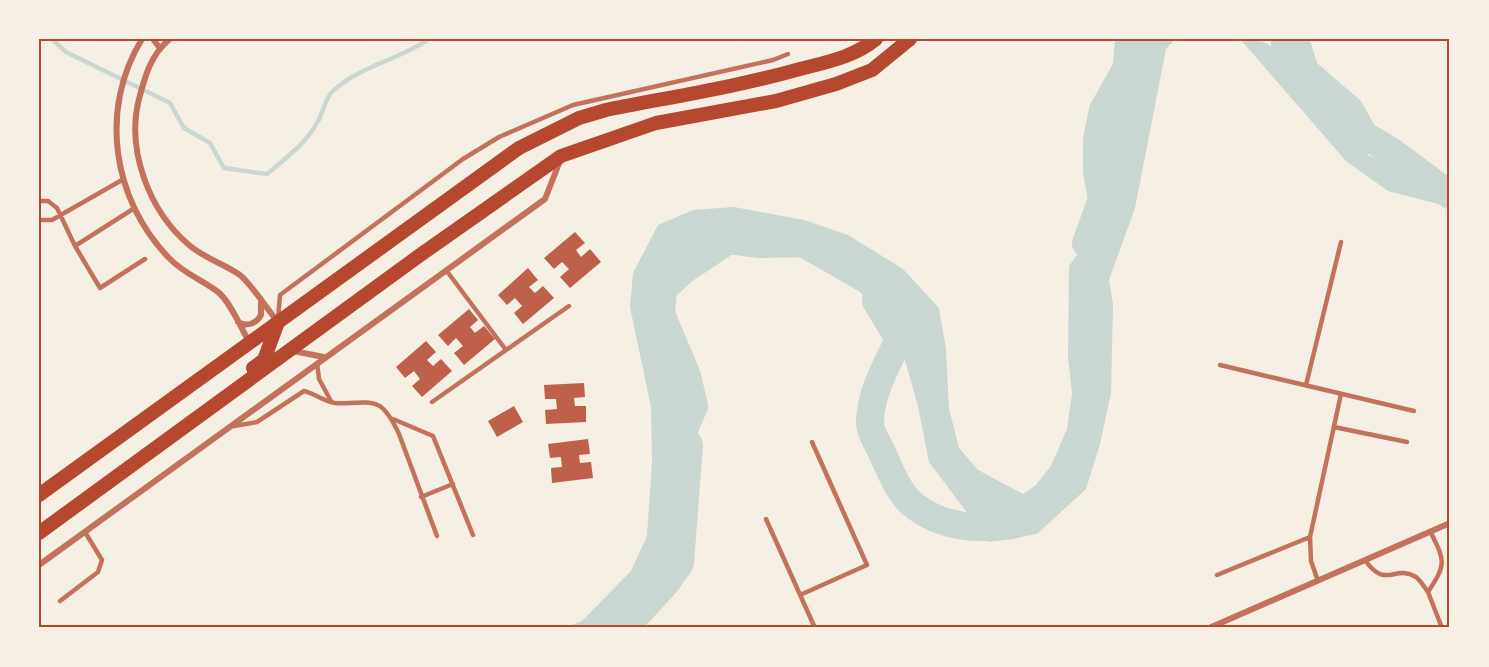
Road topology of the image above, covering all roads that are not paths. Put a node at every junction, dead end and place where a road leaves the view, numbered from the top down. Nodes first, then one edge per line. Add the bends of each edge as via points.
1 (142, 39) edge
2 (153, 39) edge
3 (170, 39) edge
4 (876, 39) edge
5 (910, 39) edge
6 (159, 47) junction
7 (788, 54) dead end
8 (561, 156) junction
9 (122, 180) junction
10 (39, 201) edge
11 (134, 209) junction
12 (61, 215) junction
13 (39, 220) edge
14 (1341, 242) dead end
15 (75, 246) junction
16 (145, 259) dead end
17 (446, 270) junction
18 (260, 300) junction
19 (569, 306) dead end
20 (237, 321) junction
21 (278, 322) junction
22 (249, 342) junction
23 (269, 346) junction
24 (290, 350) junction
25 (506, 350) junction
26 (324, 357) junction
27 (317, 363) junction
28 (1220, 365) dead end
29 (1306, 385) junction
30 (230, 393) junction
31 (1341, 394) junction
32 (432, 402) dead end
33 (333, 403) junction
34 (1414, 411) dead end
35 (392, 419) junction
36 (231, 426) junction
37 (1334, 426) junction
38 (812, 442) dead end
39 (1407, 442) dead end
40 (453, 484) junction
41 (39, 495) edge
42 (422, 496) junction
43 (766, 519) dead end
44 (1450, 522) edge
45 (1430, 531) junction
46 (39, 532) edge
47 (85, 532) junction
48 (473, 535) dead end
49 (437, 536) dead end
50 (1310, 537) junction
51 (1365, 560) junction
52 (39, 565) edge
53 (1217, 575) dead end
54 (1318, 581) junction
55 (1428, 592) junction
56 (800, 595) junction
57 (60, 601) dead end
58 (815, 628) edge
59 (1209, 628) edge
60 (1442, 628) edge

1 - 9 street via 131,56 117,102 116,140
2 - 6 street
3 - 6 street
4 - 21 main road via 848,56 782,74 579,118 519,148
5 - 8 main road via 872,70 836,84 776,101 656,123
6 - 18 street via 146,75 137,115 141,167 151,196 188,245 241,276
7 - 21 lane via 573,105 499,136 280,295
8 - 17 street via 545,199
8 - 24 main road
9 - 11 street
9 - 12 lane
10 - 12 lane via 48,201
11 - 15 lane
11 - 20 street via 171,260 219,292
12 - 13 lane
12 - 15 lane
14 - 29 lane
15 - 16 lane via 100,288
17 - 25 lane
17 - 26 street
18 - 20 street via 259,319 249,325
18 - 21 street
19 - 25 lane
20 - 22 street
21 - 22 main road
21 - 23 main road
22 - 23 main road
22 - 41 main road
23 - 24 main road
23 - 30 main road via 264,360 234,381
24 - 26 street
24 - 30 main road
25 - 32 lane
26 - 27 street
27 - 33 lane via 319,379
27 - 36 street
28 - 29 lane
29 - 31 lane
30 - 46 main road
31 - 34 lane
31 - 37 lane
33 - 35 lane via 366,400
33 - 36 lane via 304,391 257,422
35 - 40 lane via 432,436
35 - 42 lane
36 - 47 street
37 - 39 lane
37 - 50 lane
38 - 56 lane via 867,565
40 - 42 lane
40 - 48 lane
42 - 49 lane
43 - 56 lane
44 - 45 street
45 - 51 street
45 - 55 lane via 1442,556 1442,572
47 - 52 street
47 - 57 lane via 102,560 98,572
50 - 53 lane
50 - 54 lane via 1311,561
51 - 54 street
51 - 55 lane via 1374,574 1415,577
54 - 59 street
55 - 60 lane
56 - 58 lane

